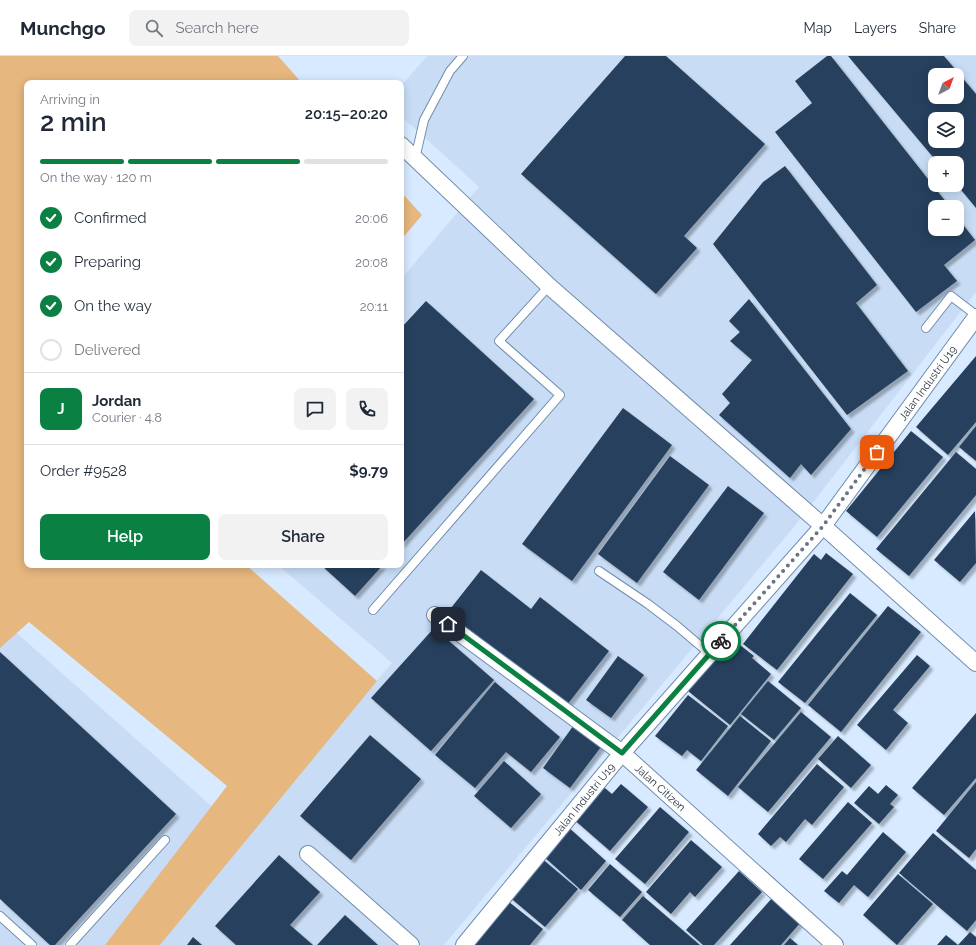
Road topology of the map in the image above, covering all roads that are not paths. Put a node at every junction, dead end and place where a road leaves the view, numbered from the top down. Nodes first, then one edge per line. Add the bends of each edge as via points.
1 (463, 56) edge
2 (404, 148) edge
3 (415, 159) junction
4 (549, 286) junction
5 (976, 316) edge
6 (926, 328) dead end
7 (823, 526) junction
8 (598, 571) dead end
9 (373, 610) dead end
10 (435, 615) dead end
11 (710, 654) junction
12 (976, 663) edge
13 (622, 753) junction
14 (164, 840) dead end
15 (308, 854) dead end
16 (0, 916) edge
17 (32, 945) edge
18 (70, 945) edge
19 (410, 945) edge
20 (464, 945) edge
21 (835, 945) edge

1 - 3 lane via 450,71 424,120
2 - 3 street
3 - 4 street
4 - 7 street
4 - 9 lane via 499,341 560,395
5 - 6 lane via 951,296
5 - 7 street, Jalan Industri U19
7 - 11 street, Jalan Industri U19
7 - 12 street
8 - 11 lane via 654,608
10 - 13 street, Jalan Citizen
11 - 13 street, Jalan Industri U19
13 - 20 street, Jalan Industri U19
13 - 21 street, Jalan Citizen
14 - 18 lane
15 - 19 street
16 - 17 lane

